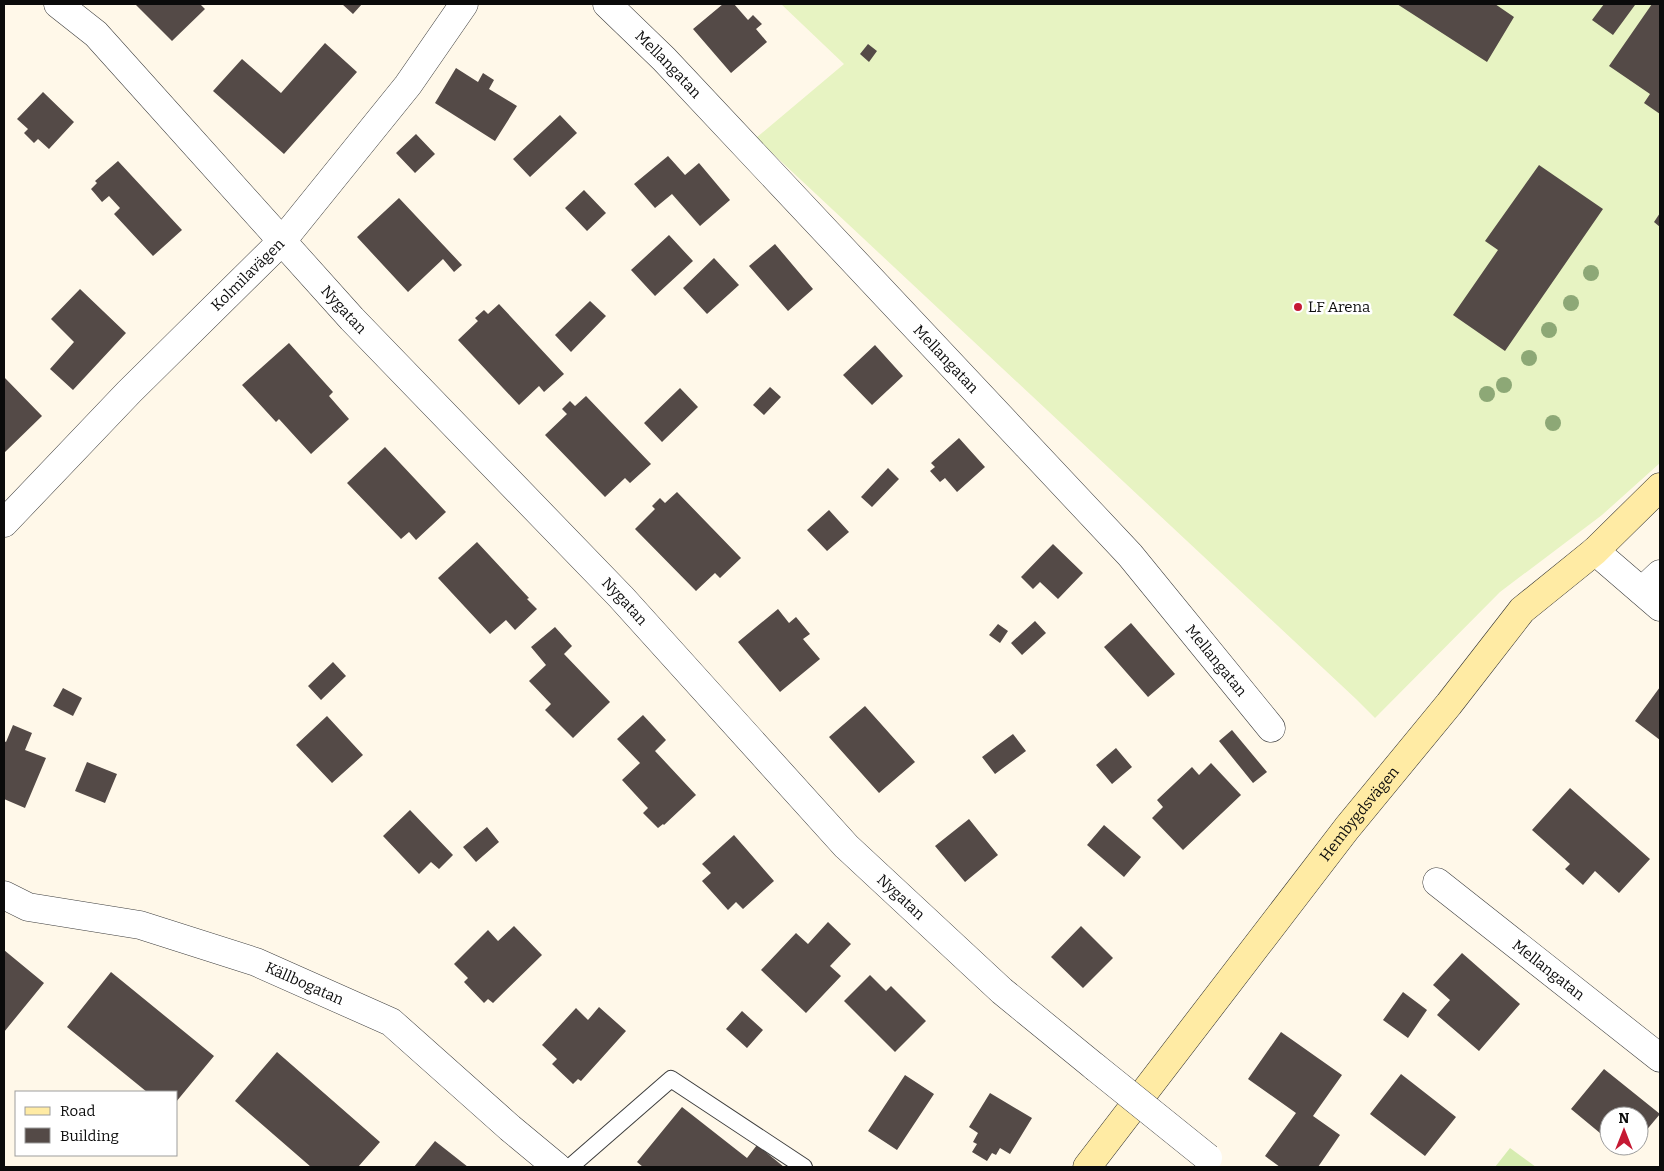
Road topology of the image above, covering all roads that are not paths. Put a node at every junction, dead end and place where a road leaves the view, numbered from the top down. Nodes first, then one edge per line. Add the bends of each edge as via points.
1 (59, 4) edge
2 (464, 4) edge
3 (606, 4) edge
4 (282, 242) junction
5 (1660, 487) edge
6 (4, 523) edge
7 (1595, 551) junction
8 (1654, 590) edge
9 (1271, 728) dead end
10 (1437, 882) dead end
11 (4, 895) edge
12 (1660, 1058) edge
13 (1214, 1162) edge
14 (556, 1167) edge
15 (570, 1167) edge
16 (804, 1167) edge
17 (1087, 1167) edge

1 - 4 street, Nygatan via 96,34
2 - 4 street, Kolmilavägen via 408,84
3 - 9 street, Mellangatan via 664,59 1130,555
4 - 6 street, Kolmilavägen via 129,392
4 - 13 street, Nygatan, bridge via 352,320 621,597 846,846 1002,991
5 - 7 main road, Hembygdsvägen
7 - 8 street
7 - 17 main road, Hembygdsvägen via 1522,610 1347,828
10 - 12 street, Mellangatan
11 - 14 street, Källbogatan via 28,907 140,925 256,962 391,1022
15 - 16 lane via 671,1079

